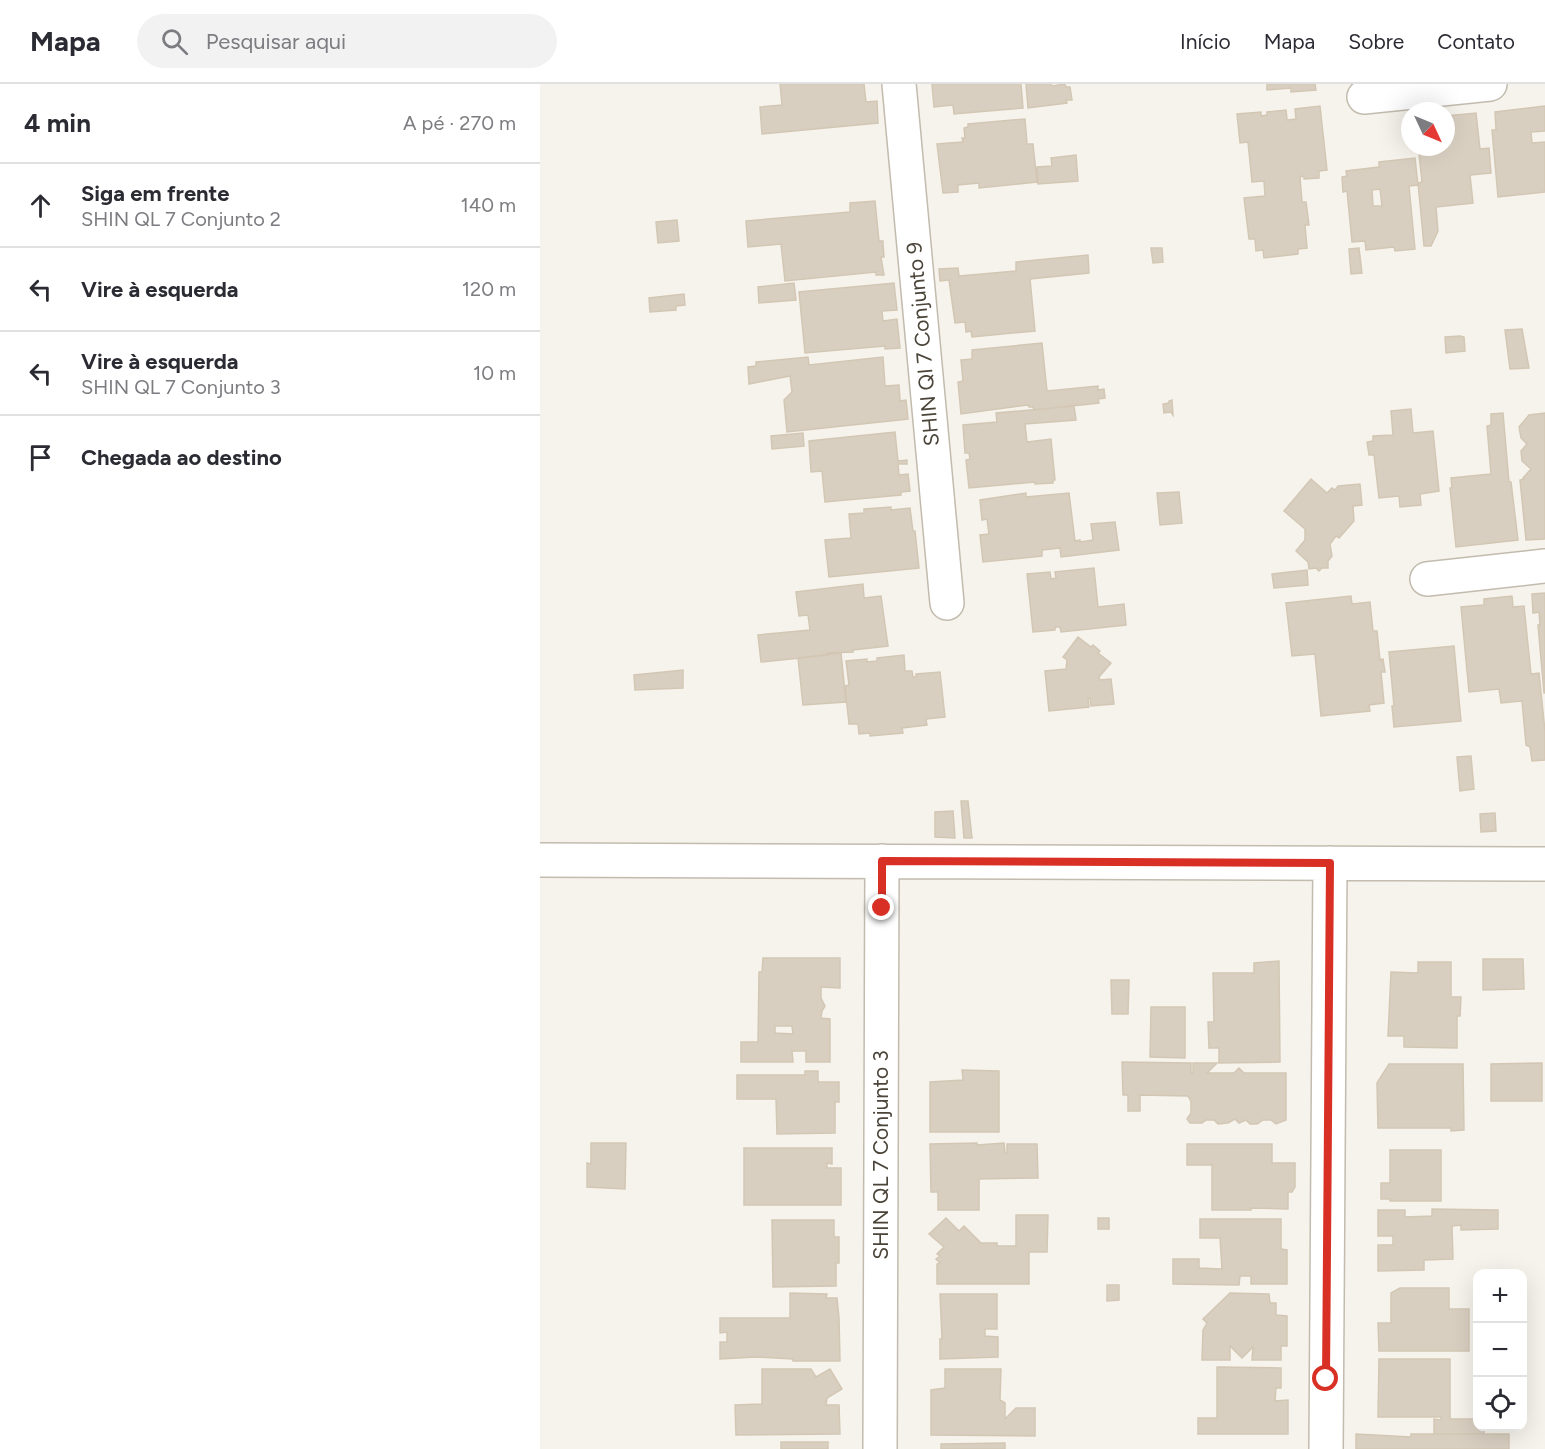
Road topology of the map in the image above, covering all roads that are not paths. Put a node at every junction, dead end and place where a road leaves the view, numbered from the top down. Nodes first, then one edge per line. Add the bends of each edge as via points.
1 (899, 84) edge
2 (1490, 84) edge
3 (1364, 97) dead end
4 (1545, 566) edge
5 (1426, 579) dead end
6 (947, 603) dead end
7 (540, 860) edge
8 (882, 861) junction
9 (1330, 863) junction
10 (1545, 864) edge
11 (880, 1449) edge
12 (1326, 1449) edge

1 - 6 street, SHIN QI 7 Conjunto 9
2 - 3 street
4 - 5 street
7 - 8 street
8 - 9 street
8 - 11 street, SHIN QL 7 Conjunto 3
9 - 10 street
9 - 12 street

